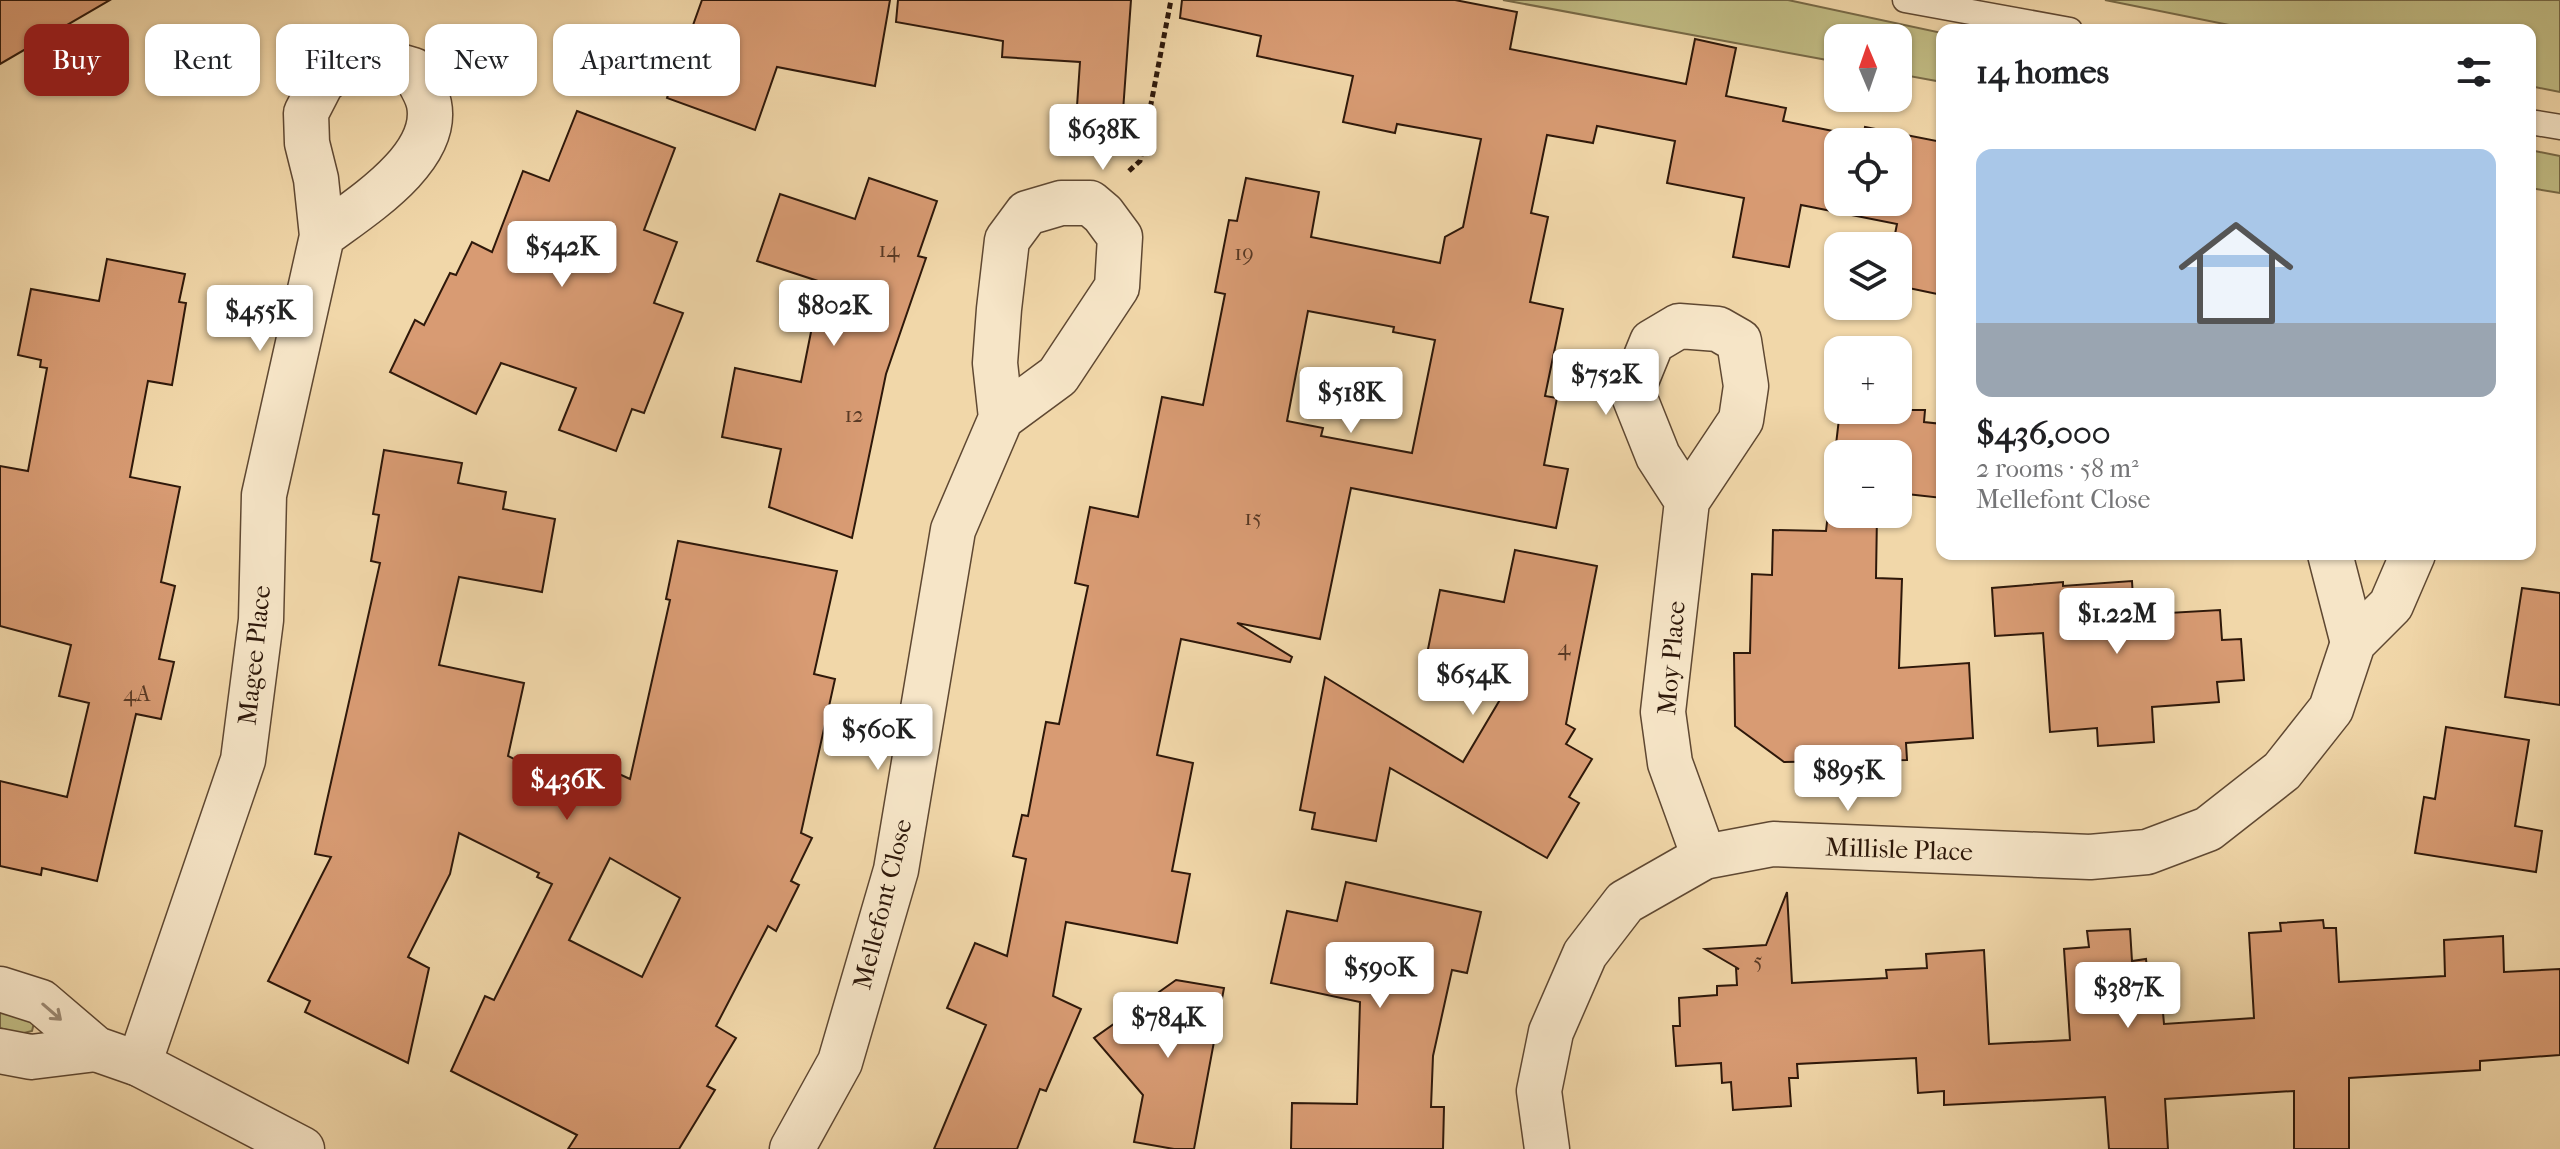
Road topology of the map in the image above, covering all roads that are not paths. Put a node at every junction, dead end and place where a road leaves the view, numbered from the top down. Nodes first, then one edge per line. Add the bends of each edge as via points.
1 (1905, 0) edge
2 (2037, 24) edge
3 (2536, 123) edge
4 (2560, 127) edge
5 (322, 236) dead end
6 (1001, 418) junction
7 (1687, 501) dead end
8 (2332, 560) edge
9 (2410, 560) edge
10 (2353, 643) junction
11 (1704, 857) junction
12 (0, 989) edge
13 (96, 1049) junction
14 (0, 1051) edge
15 (139, 1064) junction
16 (302, 1149) edge
17 (792, 1149) edge
18 (1547, 1149) edge

1 - 2 lane
3 - 4 lane
5 - 15 street, Magee Place via 264,495 261,620 243,760
6 - 6 street, Mellefont Close via 1058,376 1117,287 1120,237 1090,203 1061,203 1027,213 1007,240 995,363
6 - 17 street, Mellefont Close via 953,530 896,870 840,1062
7 - 11 street, Moy Place via 1663,712 1670,763
8 - 10 street
9 - 10 street, Millisle Place via 2391,605
10 - 11 street, Millisle Place via 2331,709 2282,771 2208,829 2147,852 2090,857 1773,844
11 - 18 street, Millisle Place via 1625,902 1585,954 1551,1032 1539,1091
12 -> 13 street via 41,1002
13 - 14 street via 31,1057
13 - 15 street
15 - 16 street

